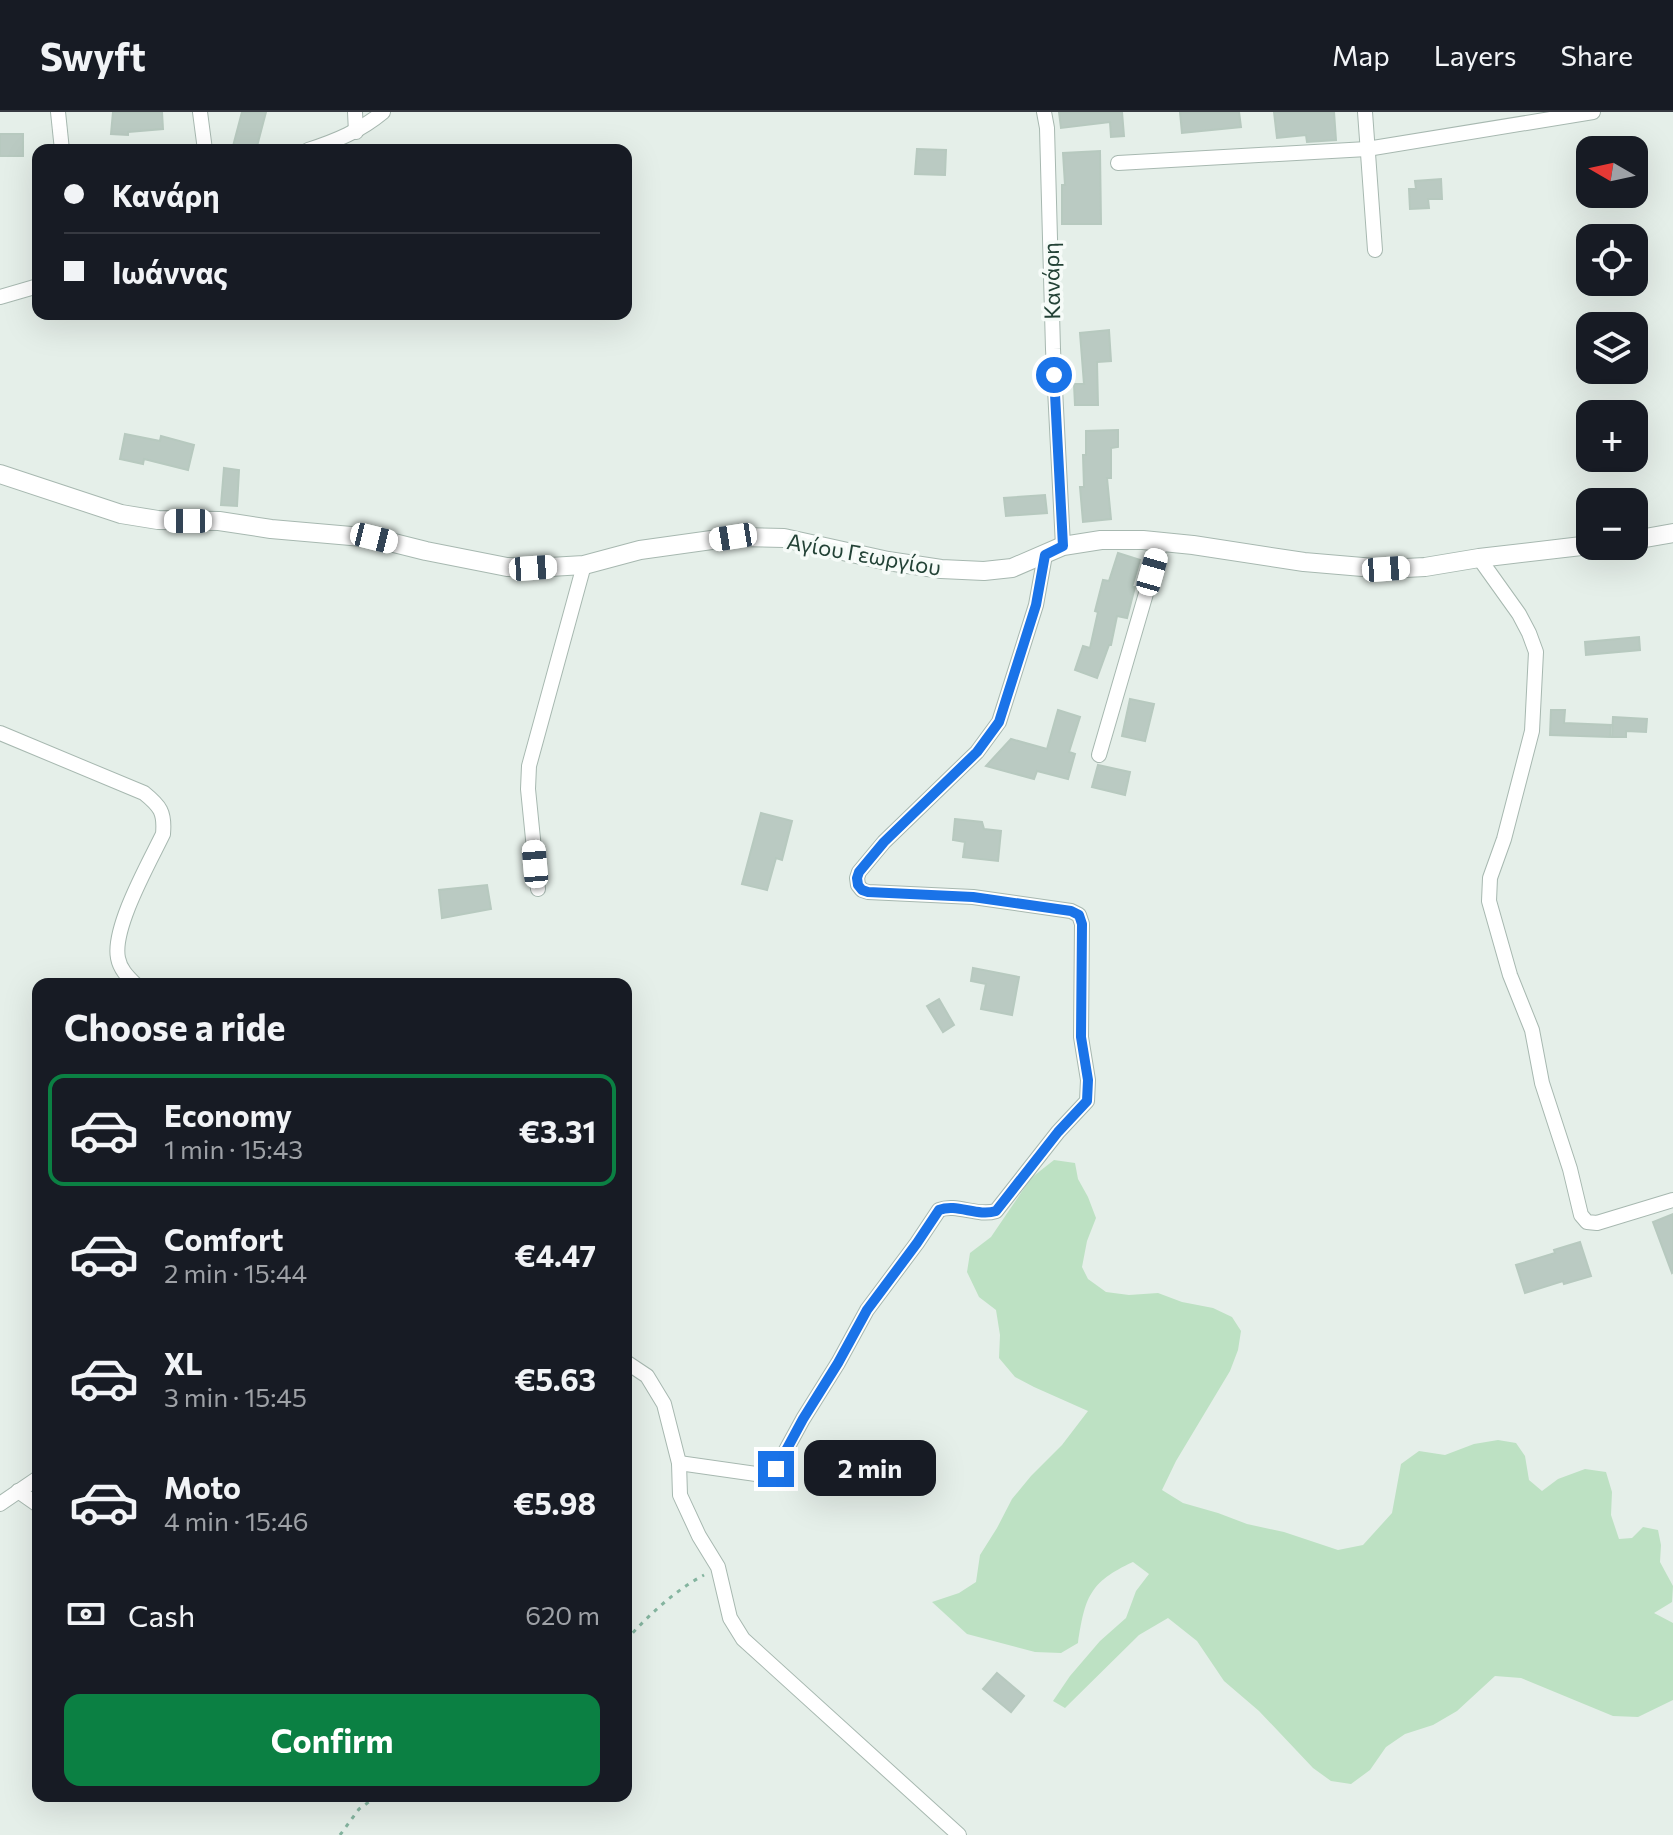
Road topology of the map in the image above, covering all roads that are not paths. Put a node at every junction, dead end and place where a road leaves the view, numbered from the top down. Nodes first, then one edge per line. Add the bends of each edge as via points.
1 (58, 112) edge
2 (200, 112) edge
3 (355, 112) edge
4 (383, 112) edge
5 (1044, 112) edge
6 (1365, 112) edge
7 (1593, 112) edge
8 (356, 132) junction
9 (61, 144) edge
10 (204, 144) edge
11 (327, 144) edge
12 (1367, 149) junction
13 (1118, 163) dead end
14 (1375, 250) dead end
15 (32, 288) edge
16 (0, 297) edge
17 (0, 474) edge
18 (1673, 533) edge
19 (1648, 537) edge
20 (1161, 542) junction
21 (1063, 546) junction
22 (1576, 547) edge
23 (1045, 555) junction
24 (1479, 558) junction
25 (584, 565) junction
26 (0, 733) edge
27 (1099, 755) dead end
28 (538, 889) dead end
29 (129, 978) edge
30 (1673, 1200) edge
31 (632, 1366) edge
32 (679, 1463) junction
33 (32, 1482) edge
34 (18, 1491) junction
35 (32, 1501) edge
36 (0, 1504) edge
37 (959, 1835) edge

1 - 9 street
2 - 10 street
3 - 8 street
4 - 8 street
5 - 21 street, Κανάρη
6 - 12 street
7 - 12 street
8 - 11 street
12 - 13 street
12 - 14 street
15 - 16 street
17 - 25 street, Αγίου Γεωργίου via 88,505 158,520 219,521 374,538 507,567
18 - 19 street
20 - 21 street, Αγίου Γεωργίου via 1101,540
20 - 24 street, Αγίου Γεωργίου via 1386,569
20 - 27 street
21 - 23 street, Αγίου Γεωργίου
22 - 24 street, Αγίου Γεωργίου
23 - 25 street, Αγίου Γεωργίου via 1012,568 941,569 784,538 733,537 640,550
23 - 32 street via 1036,605 999,722 977,752 884,842 857,878 868,892 973,897 1079,915 1087,1101 996,1211 939,1210 867,1310 774,1472 763,1475
24 - 30 street via 1519,614 1536,652 1532,731 1490,878 1489,901 1532,1030 1581,1215 1597,1223
25 - 28 street via 529,766
26 - 29 street via 144,793 156,803 164,819 163,834 117,941 118,959
31 - 32 street via 647,1376 664,1404
32 - 37 street via 680,1495 718,1567 730,1618 743,1639
33 - 34 street
34 - 35 street
34 - 36 street

